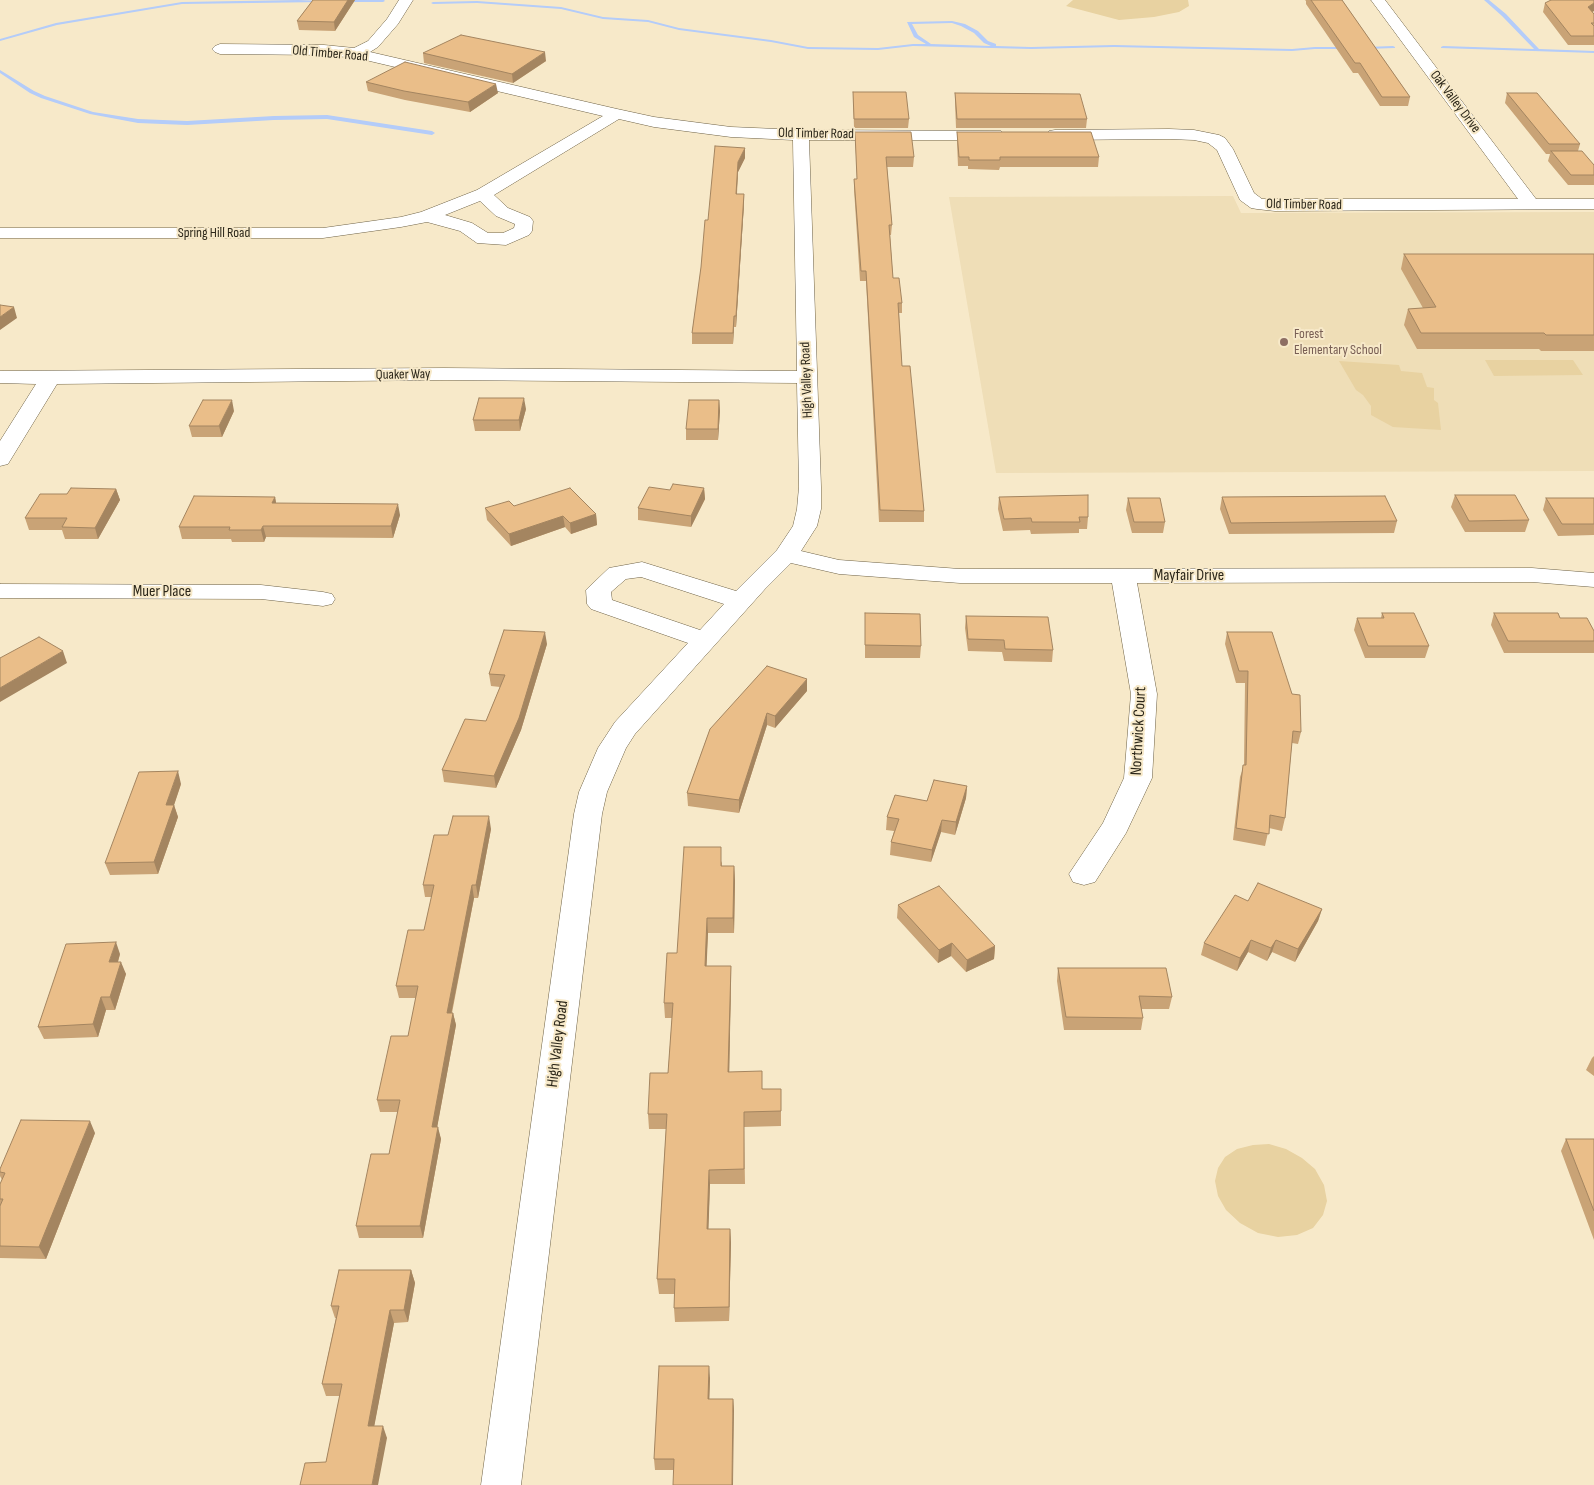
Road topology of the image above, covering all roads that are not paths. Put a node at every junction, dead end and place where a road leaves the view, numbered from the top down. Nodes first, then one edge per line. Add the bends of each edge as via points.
1 (406, 0) edge
2 (1378, 0) edge
3 (220, 49) dead end
4 (357, 53) junction
5 (617, 114) junction
6 (802, 135) junction
7 (1013, 135) edge
8 (1042, 135) edge
9 (483, 194) junction
10 (1594, 204) edge
11 (1531, 205) junction
12 (427, 216) junction
13 (0, 233) edge
14 (0, 377) edge
15 (807, 377) junction
16 (50, 378) junction
17 (0, 459) edge
18 (786, 555) junction
19 (1123, 576) junction
20 (1594, 580) edge
21 (0, 591) edge
22 (323, 599) dead end
23 (741, 601) junction
24 (705, 640) junction
25 (1084, 874) dead end
26 (502, 1485) edge

1 - 4 street via 373,44
2 - 11 street, Oak Valley Drive
3 - 4 street, Old Timber Road
4 - 5 street, Old Timber Road
5 - 6 street, Old Timber Road via 731,132
5 - 9 street, Spring Hill Road
6 - 7 street, Old Timber Road
6 - 15 street, High Valley Road
8 - 11 street, Old Timber Road via 1169,134 1213,139 1224,149 1246,196 1257,204
9 - 12 street, Spring Hill Road
9 - 12 street, Spring Hill Road via 502,212 524,221 523,231 506,239 484,239 466,227
10 - 11 street, Old Timber Road
12 - 13 street, Spring Hill Road via 323,233
14 - 16 street, Quaker Way
15 - 16 street, Quaker Way via 444,374
15 - 18 street, High Valley Road via 809,509 805,526
16 - 17 street
18 - 19 street, Mayfair Drive via 839,567 960,576
18 - 23 street, High Valley Road
19 - 20 street, Mayfair Drive via 1532,575
19 - 25 street, Northwick Court via 1144,694 1138,778 1116,826
21 - 22 street, Muer Place via 261,592
23 - 24 street, High Valley Road
23 - 24 street via 642,569 618,573 598,590 600,604
24 - 26 street, High Valley Road via 625,728 612,748 593,792

